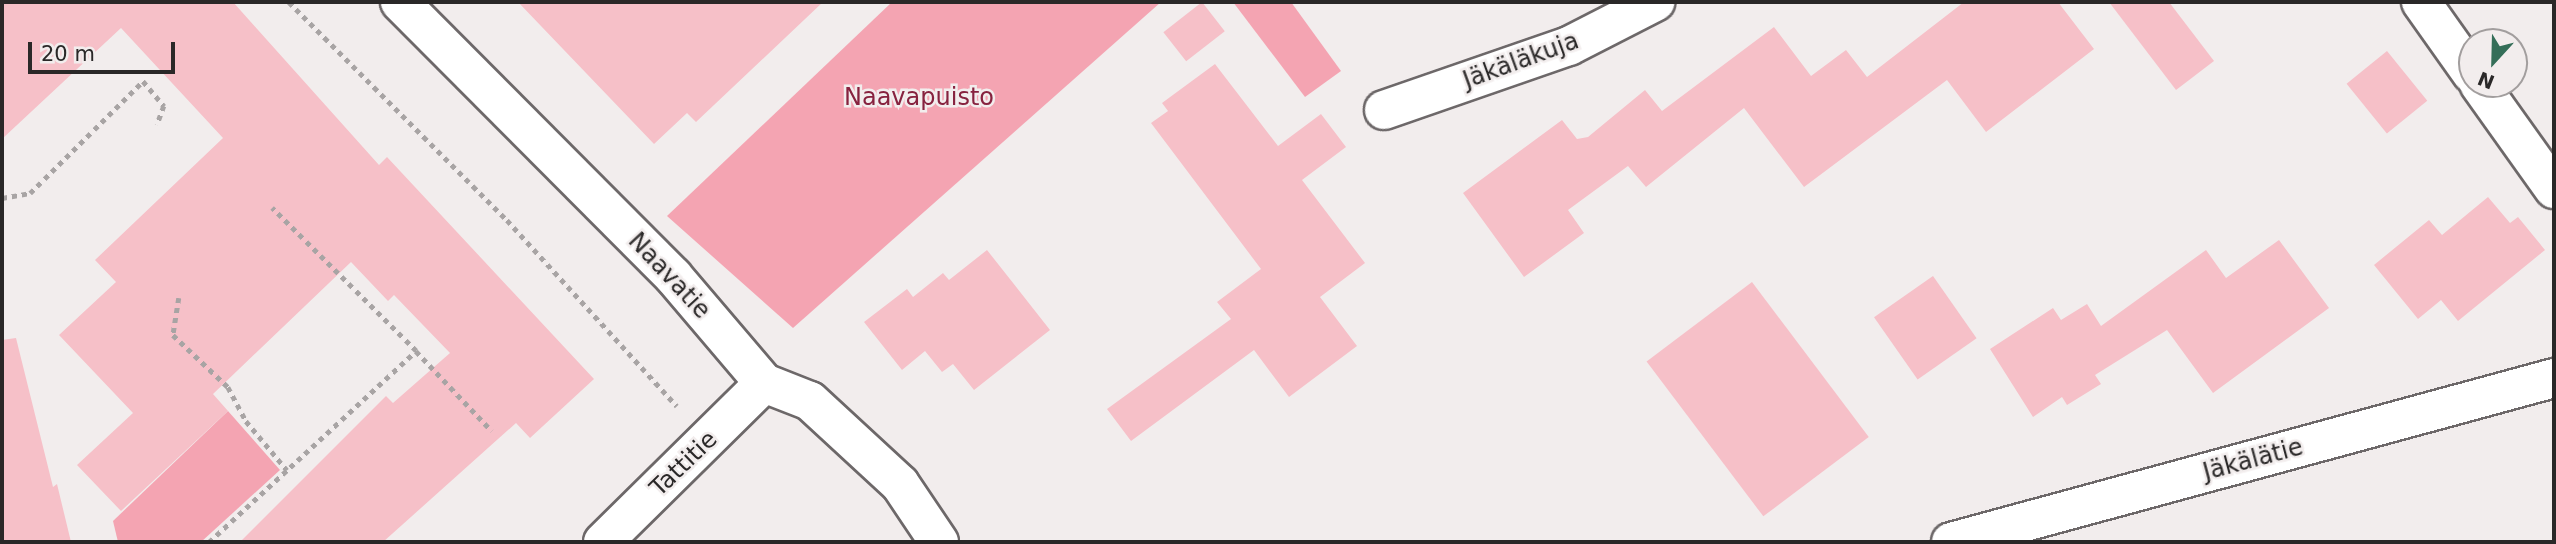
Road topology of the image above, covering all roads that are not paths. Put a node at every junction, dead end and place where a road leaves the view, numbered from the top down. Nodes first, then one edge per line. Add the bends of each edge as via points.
1 (400, 2) edge
2 (1655, 2) edge
3 (2421, 2) edge
4 (2458, 54) edge
5 (2489, 98) edge
6 (1384, 110) dead end
7 (2554, 190) edge
8 (2554, 378) edge
9 (764, 383) junction
10 (603, 542) edge
11 (939, 542) edge
12 (1951, 542) edge

1 - 9 street, Naavatie via 673,276
2 - 6 street, Jäkäläkuja via 1569,46
3 - 4 street
5 - 7 street
8 - 12 street, Jäkälätie
9 - 10 street, Tattitie
9 - 11 street, Naavatie via 810,401 900,484

